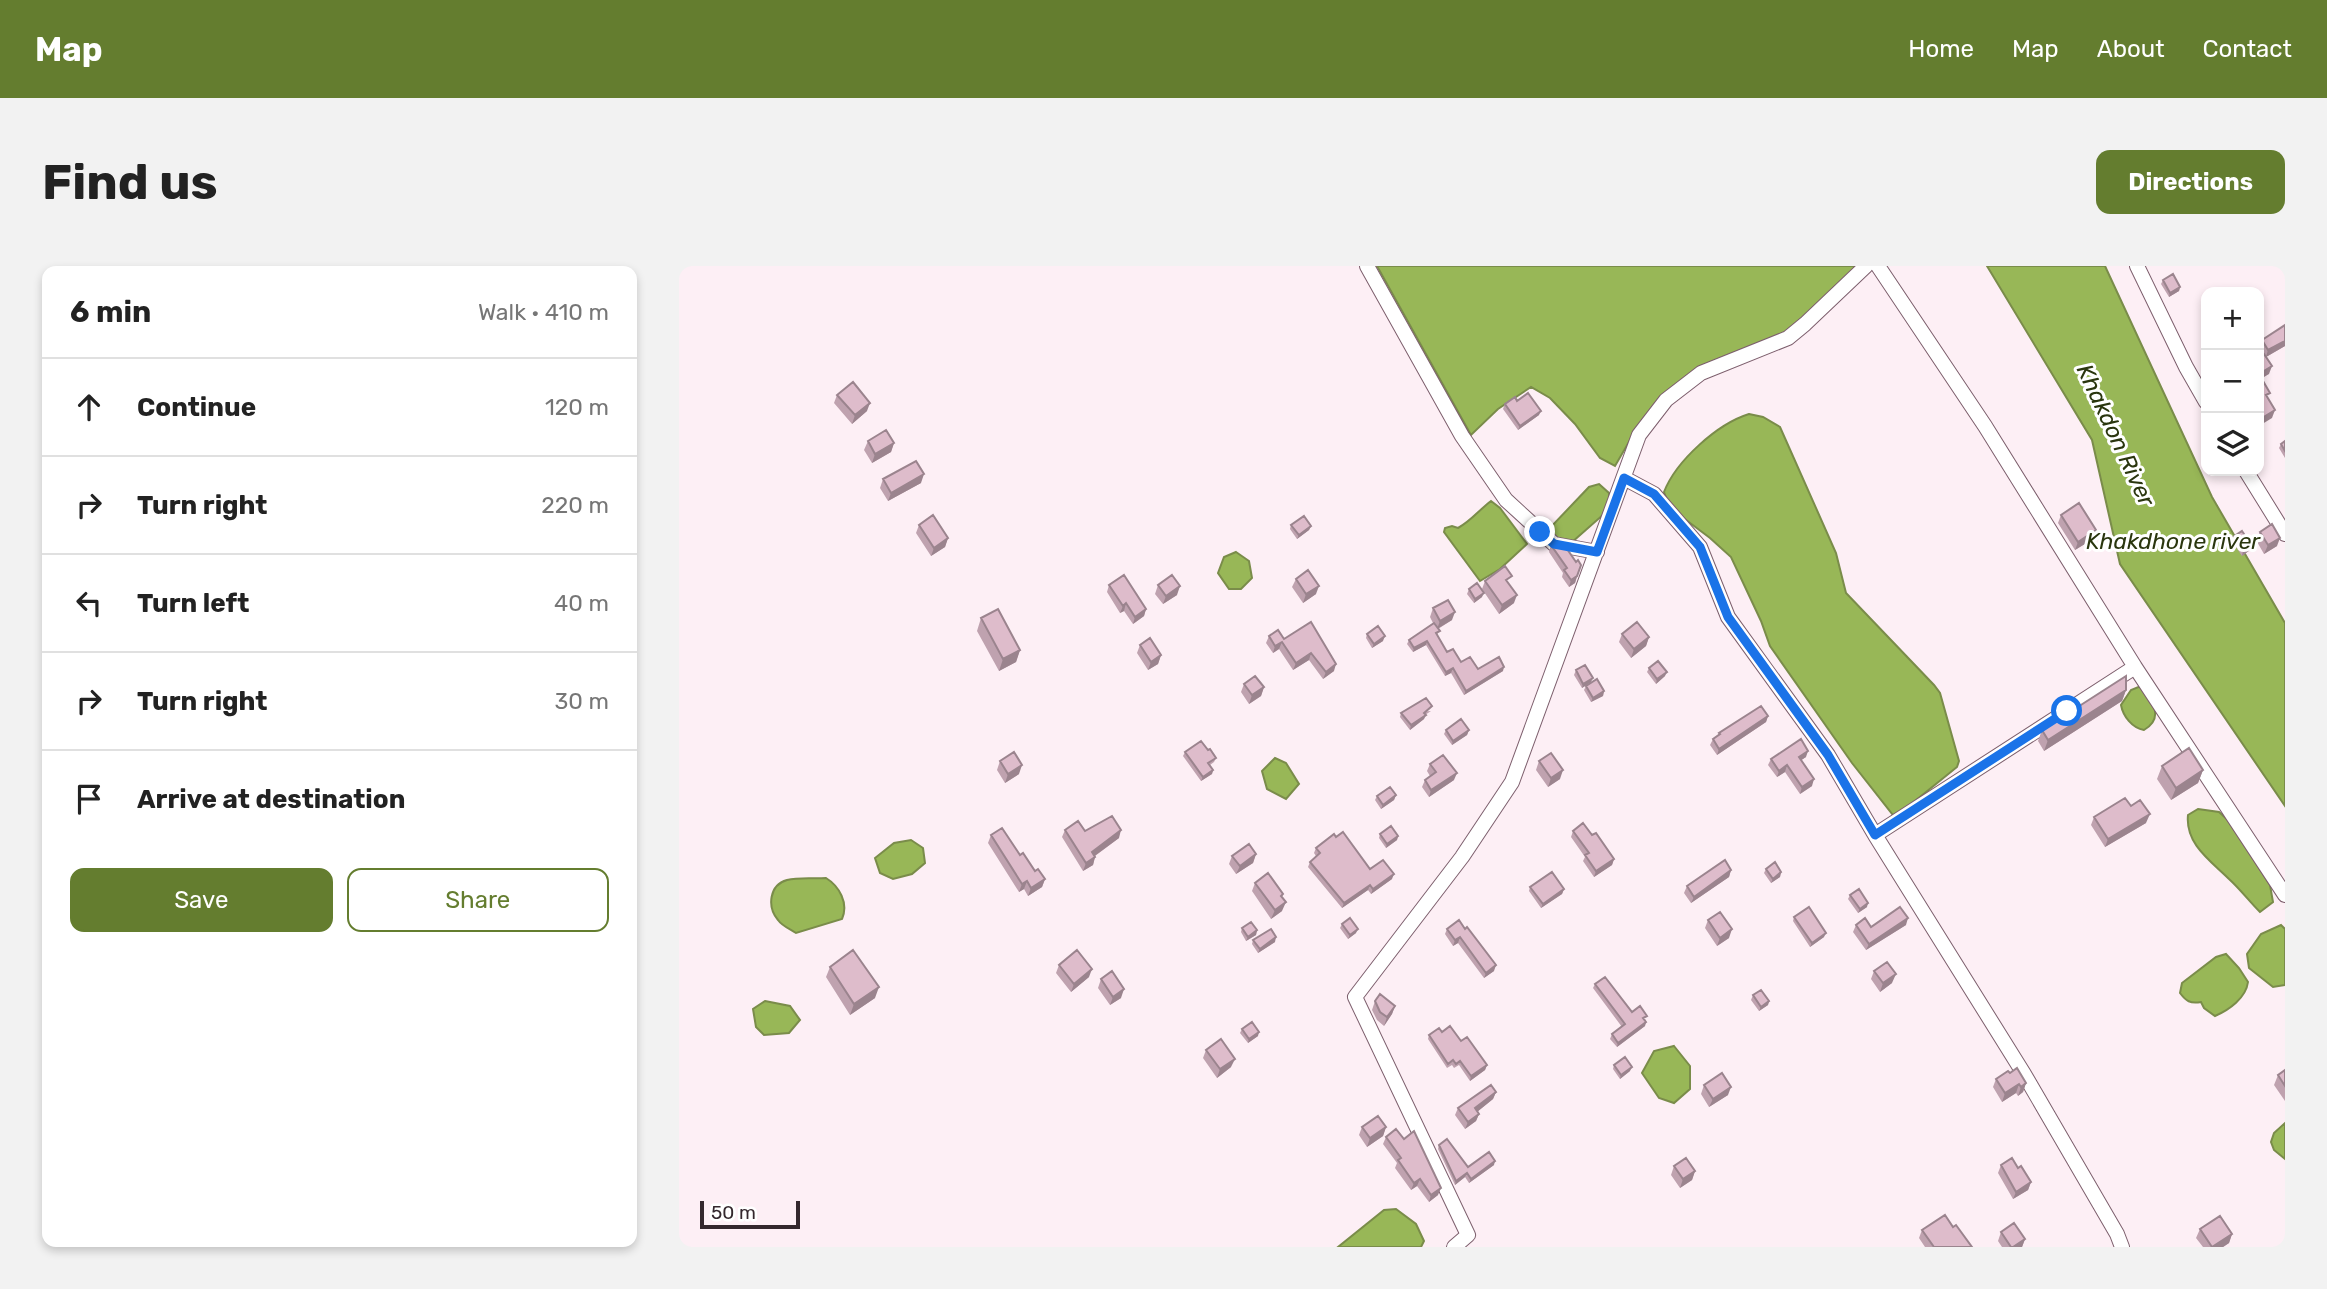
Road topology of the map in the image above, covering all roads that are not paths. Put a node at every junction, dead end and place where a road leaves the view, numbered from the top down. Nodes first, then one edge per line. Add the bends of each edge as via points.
1 (1367, 266) edge
2 (1866, 266) edge
3 (1878, 266) edge
4 (2137, 266) edge
5 (2201, 393) edge
6 (2249, 476) edge
7 (1624, 478) junction
8 (2285, 534) edge
9 (1597, 552) junction
10 (2136, 667) junction
11 (1875, 835) junction
12 (2285, 895) edge
13 (1454, 1247) edge
14 (2122, 1247) edge

1 - 9 street via 1462,436 1506,500 1554,544
2 - 7 street via 1788,338 1701,373 1666,400 1639,435
3 - 10 street
4 - 5 street
6 - 8 street
7 - 9 street
7 - 11 street via 1654,494 1700,547 1728,617 1828,755
9 - 13 street via 1512,782 1462,857 1355,998 1468,1235
10 - 11 street
10 - 12 street
11 - 14 street via 2024,1074

